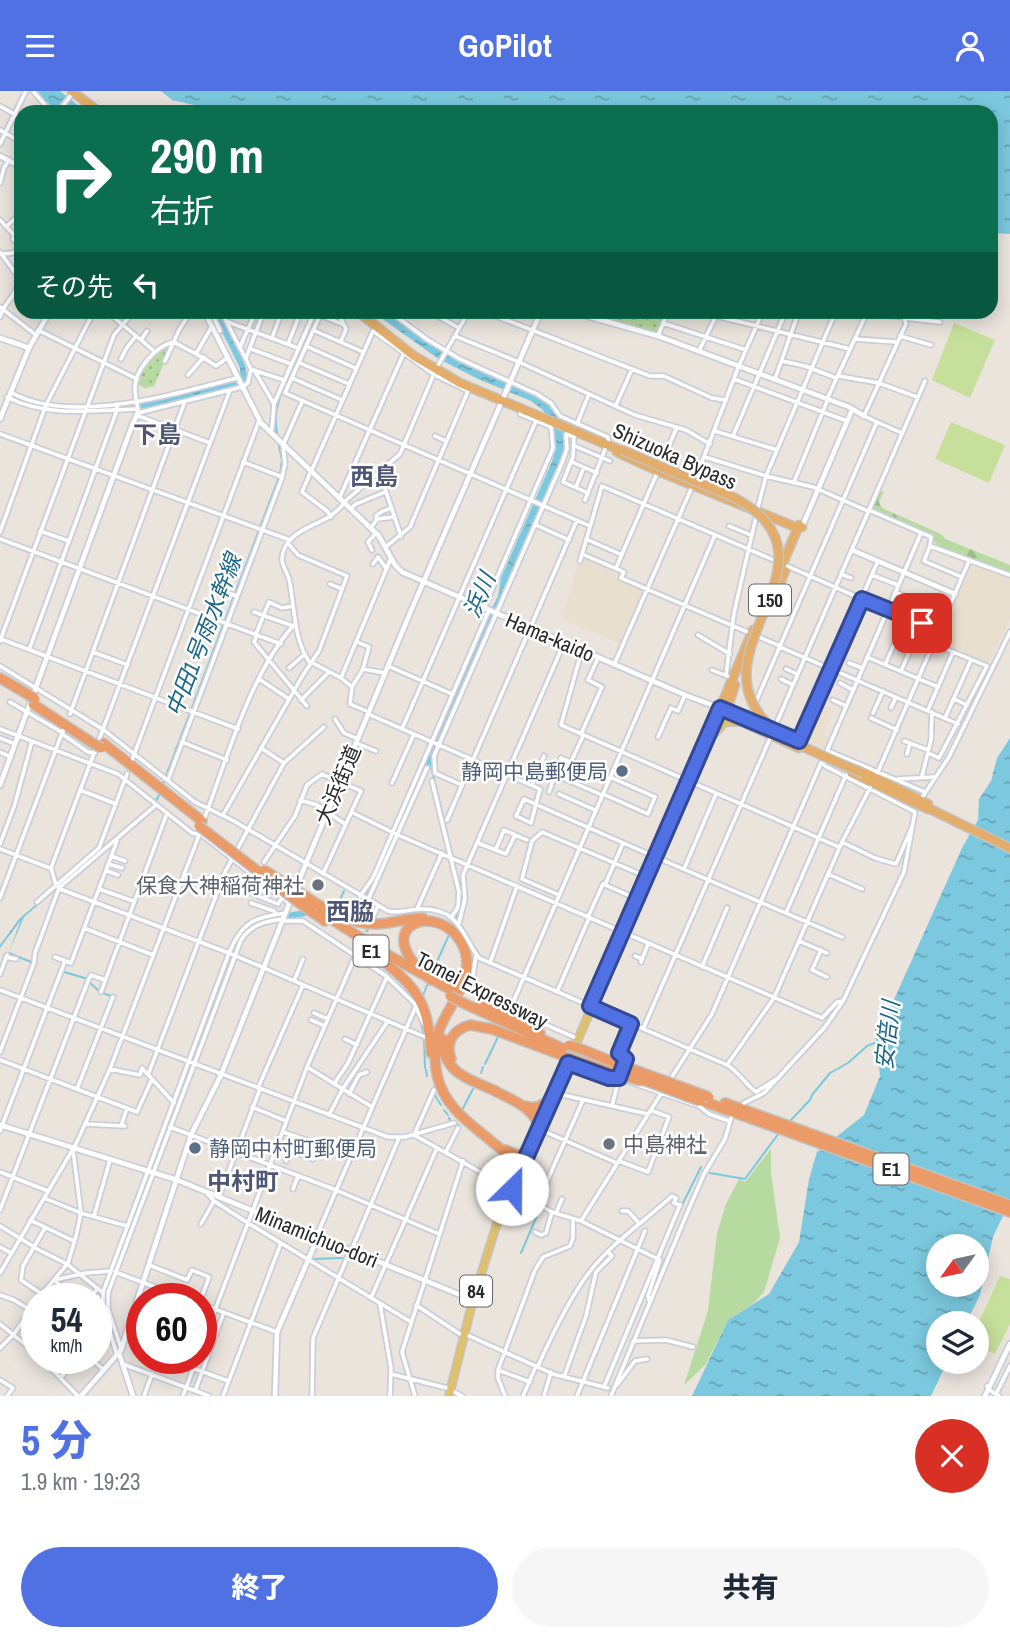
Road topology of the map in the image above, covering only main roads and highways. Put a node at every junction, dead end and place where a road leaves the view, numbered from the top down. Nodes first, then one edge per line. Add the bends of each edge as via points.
1 (73, 92) edge
2 (90, 105) edge
3 (93, 105) edge
4 (369, 319) edge
5 (504, 397) junction
6 (547, 418) junction
7 (590, 437) junction
8 (0, 678) edge
9 (731, 679) junction
10 (0, 685) edge
11 (30, 702) junction
12 (721, 710) junction
13 (743, 717) junction
14 (770, 733) junction
15 (714, 734) junction
16 (824, 757) junction
17 (690, 783) junction
18 (930, 807) junction
19 (200, 827) junction
20 (1010, 846) edge
21 (657, 857) junction
22 (297, 899) junction
23 (319, 911) junction
24 (624, 933) junction
25 (376, 955) junction
26 (428, 981) junction
27 (573, 1052) junction
28 (619, 1072) junction
29 (496, 1091) junction
30 (555, 1092) junction
31 (707, 1100) junction
32 (516, 1103) junction
33 (748, 1114) junction
34 (540, 1129) junction
35 (481, 1133) junction
36 (492, 1142) junction
37 (528, 1153) junction
38 (512, 1189) junction
39 (1010, 1205) edge
40 (1010, 1212) edge
41 (450, 1393) edge

1 - 2 highway
1 - 3 highway
4 - 5 highway, Shizuoka Bypass / 150 via 436,370 472,389
5 - 6 highway, Shizuoka Bypass / 150
5 - 6 highway, Shizuoka Bypass / 150 via 522,410
6 - 7 highway, Shizuoka Bypass / 150
7 - 9 highway, 150 via 800,526 755,635
7 - 18 highway, Shizuoka Bypass / 150, bridge via 735,498 765,521 775,541 778,576 747,656 746,677 760,715 776,731
8 - 11 highway, Tomei Expressway / E1
9 - 12 highway, 150
9 - 13 highway, 150 via 728,706
10 - 11 highway, Tomei Expressway / E1
11 - 19 highway, Tomei Expressway / E1 via 92,739
12 - 13 highway, 150
12 - 14 highway, 150
12 - 15 main road, 84
12 - 17 main road, 84
13 - 14 highway, 150
14 - 15 main road via 731,721 722,723
14 - 16 highway, 150
14 - 16 highway, 150 via 799,741
15 - 17 main road, 84
16 - 18 highway, 150
17 - 21 main road, 84
18 - 20 highway, 150
19 - 22 highway, Tomei Expressway / E1, bridge
19 - 22 highway, Tomei Expressway / E1, bridge via 264,866
21 - 24 main road, 84
21 - 24 main road, 84
22 - 23 highway, Tomei Expressway / E1
23 - 25 highway, Tomei Expressway / E1
23 - 26 highway, Tomei Expressway / E1
23 - 29 highway via 375,924 428,918 454,929 467,949 470,971 444,1031 443,1054 458,1074
24 - 27 main road, 84
25 - 26 highway, Tomei Expressway / E1
25 - 35 highway via 405,980 429,1026 437,1087 453,1113
26 - 27 highway, Tomei Expressway / E1
26 - 35 highway via 403,945 405,934 416,922 436,922 450,930 465,952 465,977 440,1029 436,1066 455,1111
27 - 28 highway, Tomei Expressway / E1
27 - 29 highway via 477,1025 464,1027 450,1040 450,1058 461,1071
27 - 30 main road, 84
28 - 31 highway, Tomei Expressway / E1, bridge
28 - 31 highway, Tomei Expressway / E1, bridge
29 - 32 highway
30 - 32 highway via 540,1107
30 - 34 main road, 84
31 - 33 highway, Tomei Expressway / E1
32 - 34 highway via 532,1114
33 - 39 highway, Tomei Expressway / E1
33 - 40 highway, Tomei Expressway / E1
34 - 37 main road, 84
35 - 36 highway
36 - 37 highway via 513,1154
36 - 38 highway via 512,1163
37 - 38 main road, 84
38 - 41 main road, 84 via 462,1334

